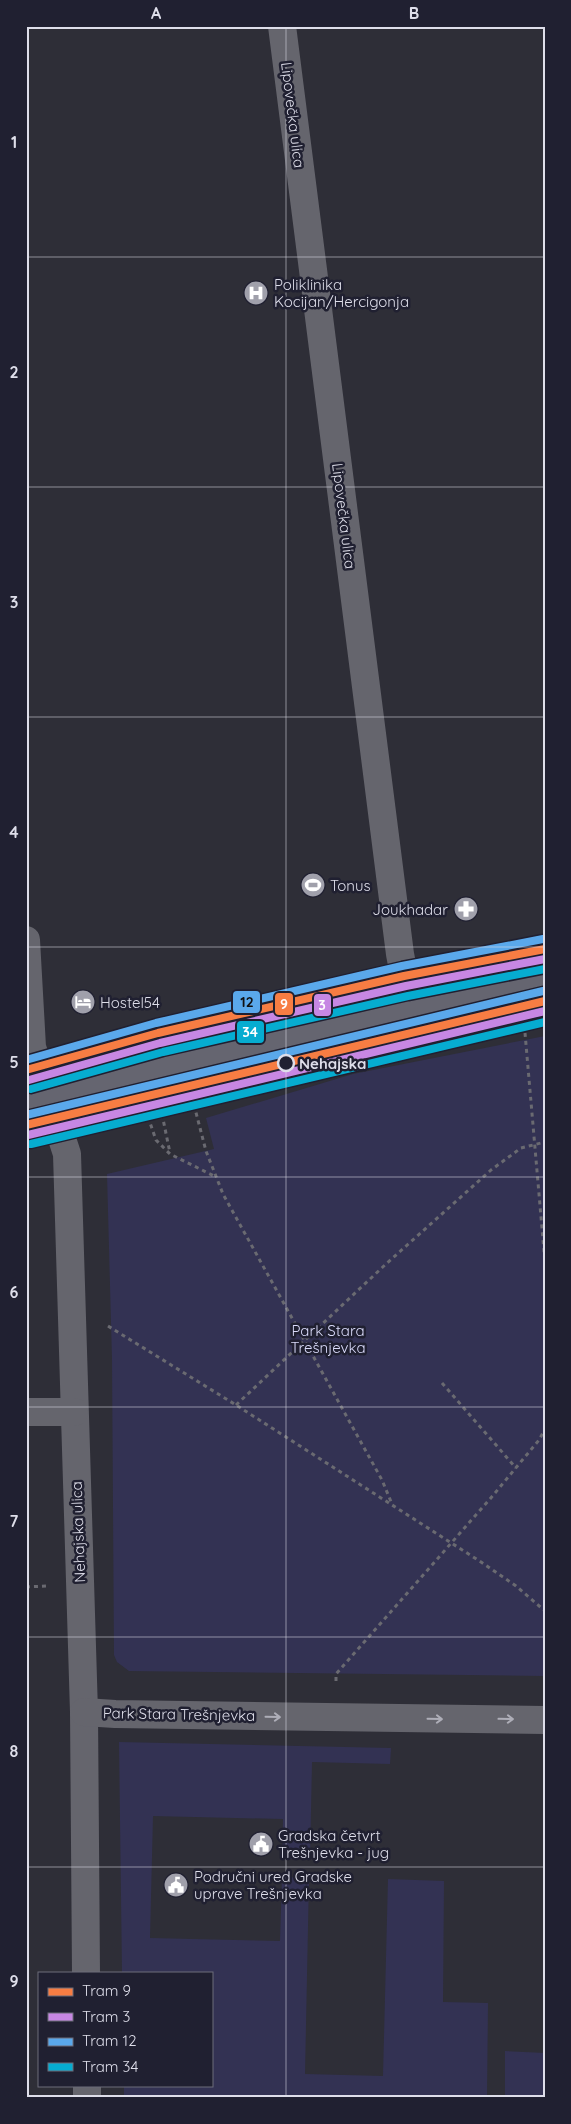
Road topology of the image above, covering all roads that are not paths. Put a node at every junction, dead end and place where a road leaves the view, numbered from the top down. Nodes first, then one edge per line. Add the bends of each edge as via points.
1 (282, 26) edge
2 (26, 940) edge
3 (545, 976) edge
4 (410, 1006) junction
5 (37, 1097) edge
6 (26, 1412) edge
7 (74, 1412) junction
8 (84, 1712) junction
9 (545, 1720) edge
10 (86, 1972) edge

1 - 4 street, Lipovečka ulica via 400,954
2 - 5 street, Nehajska ulica
3 - 4 main road
4 - 5 main road
5 - 7 street, Nehajska ulica via 67,1154
6 - 7 street
7 - 8 street, Nehajska ulica
8 -> 9 street, Park Stara Trešnjevka
8 - 10 street, Nehajska ulica

